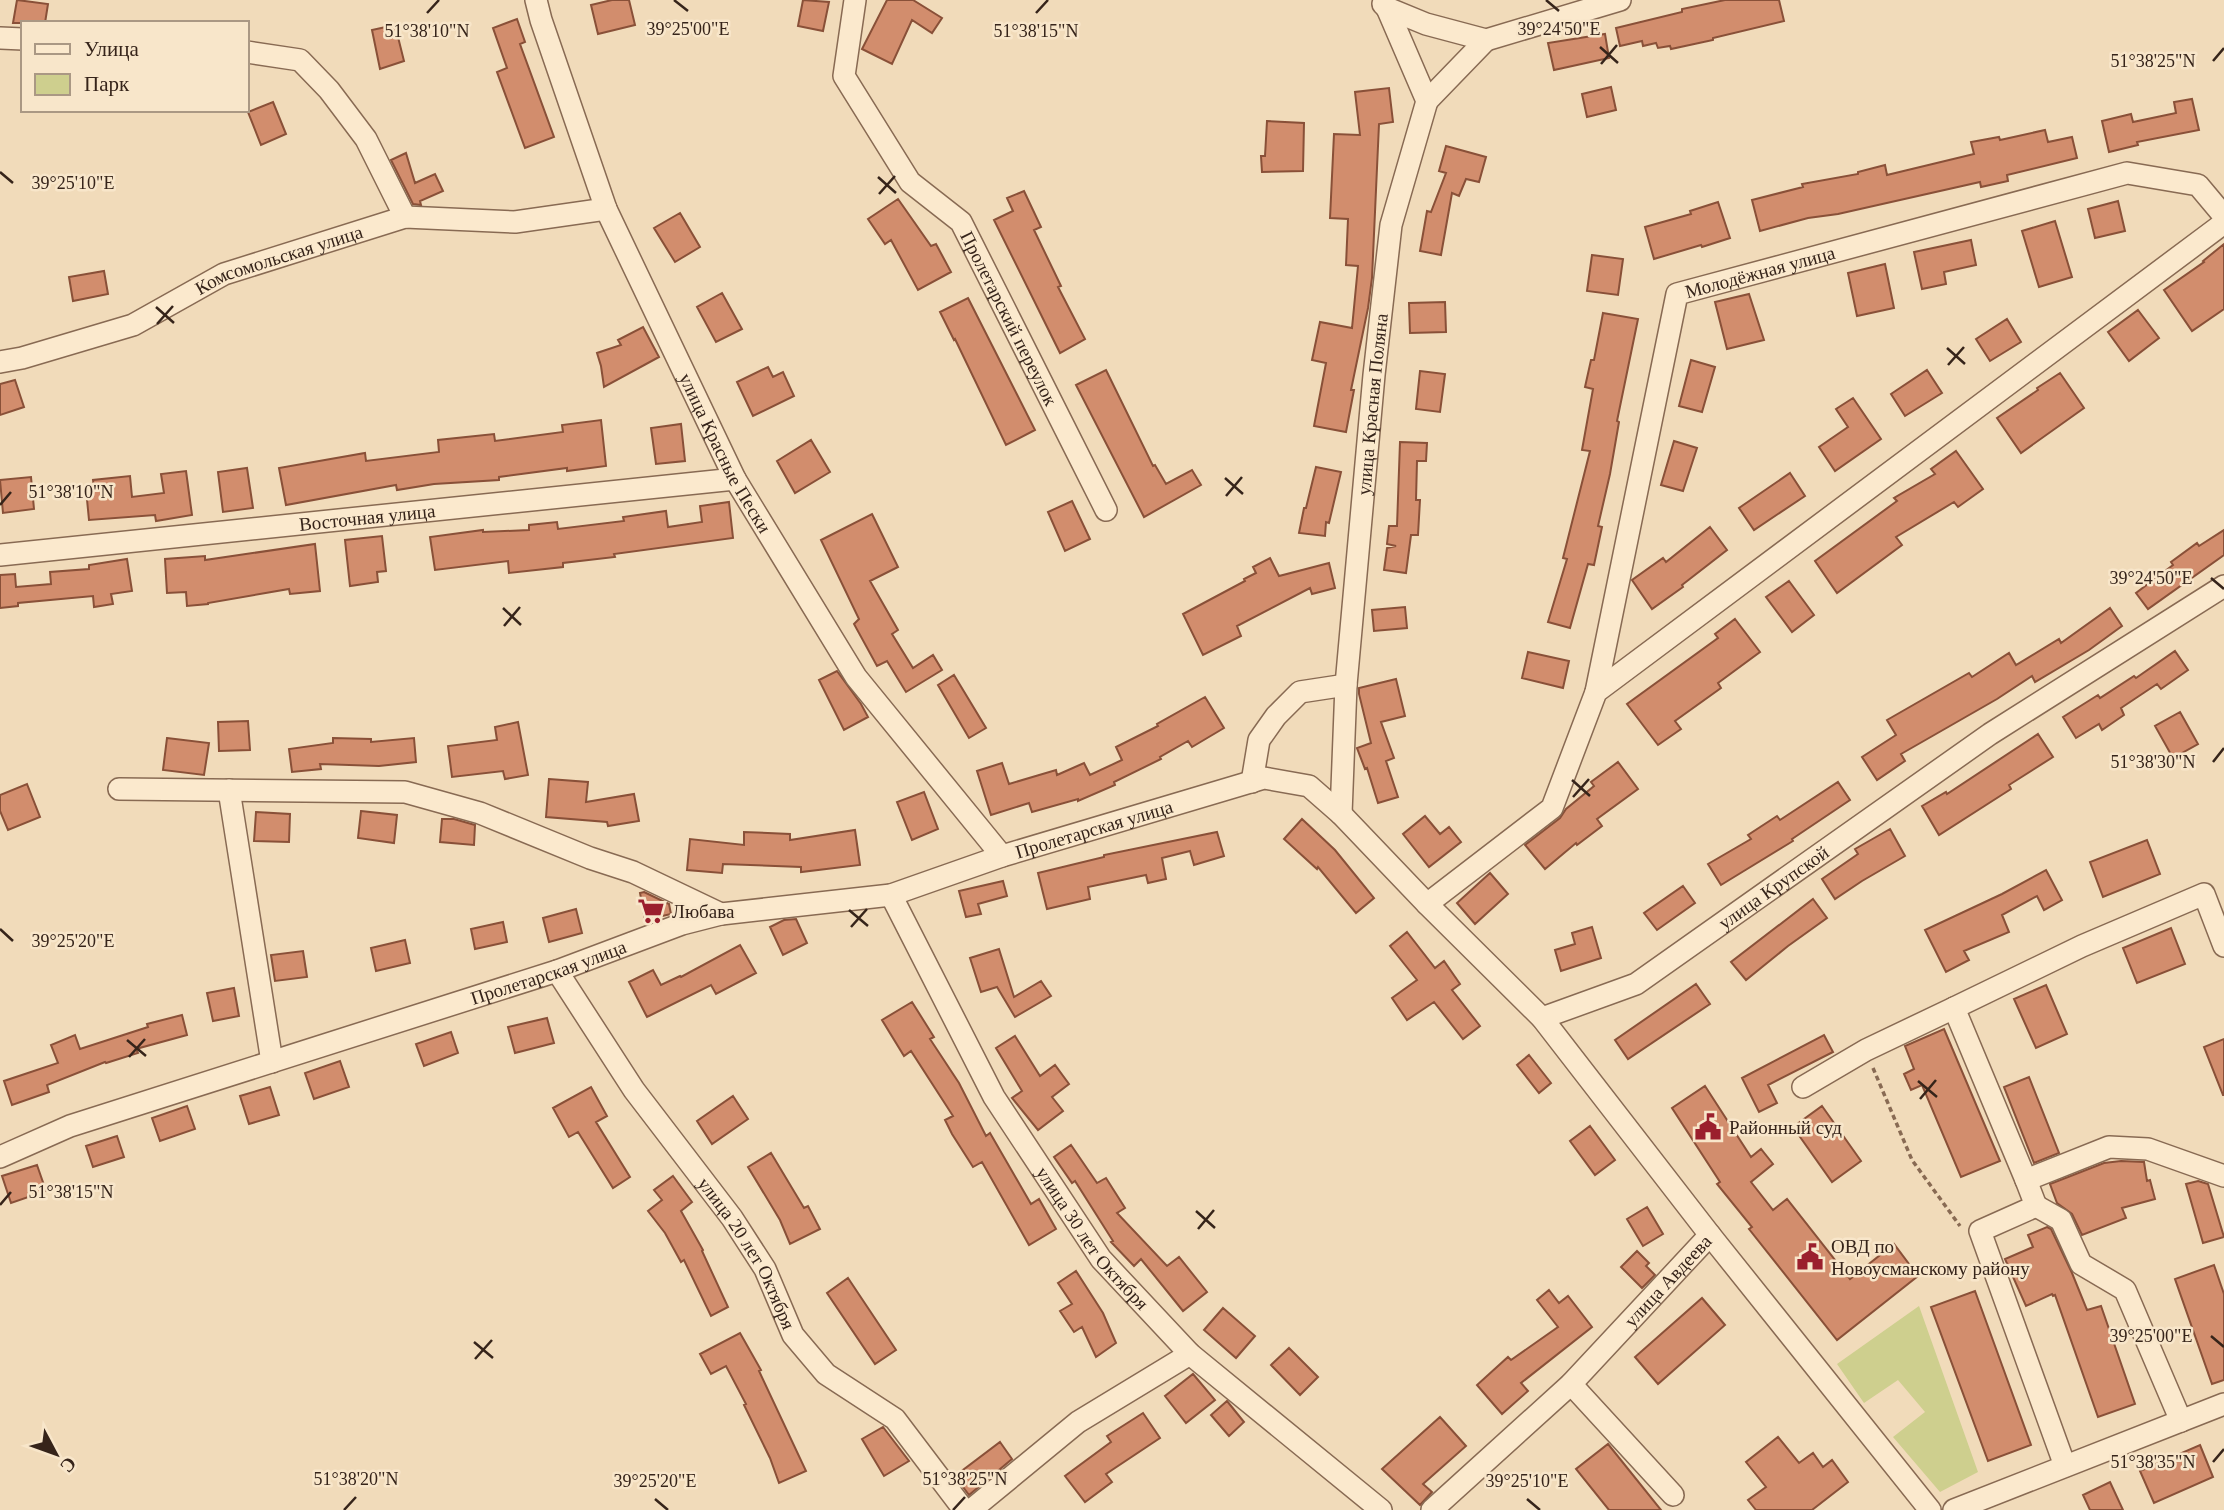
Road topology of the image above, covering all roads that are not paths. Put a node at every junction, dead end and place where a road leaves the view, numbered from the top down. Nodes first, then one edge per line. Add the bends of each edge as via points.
1 (536, 0) edge
2 (855, 0) edge
3 (1620, 0) edge
4 (1384, 4) edge
5 (0, 38) edge
6 (21, 39) edge
7 (1486, 40) junction
8 (248, 52) edge
9 (1427, 101) junction
10 (606, 209) junction
11 (2224, 216) edge
12 (405, 217) junction
13 (2224, 223) edge
14 (0, 362) edge
15 (735, 479) junction
16 (1106, 510) dead end
17 (0, 555) edge
18 (2224, 586) edge
19 (1346, 685) junction
20 (1596, 692) junction
21 (1252, 782) junction
22 (119, 789) dead end
23 (229, 790) junction
24 (1341, 814) junction
25 (1002, 856) junction
26 (2224, 886) edge
27 (2204, 894) junction
28 (891, 895) junction
29 (1427, 904) junction
30 (722, 914) junction
31 (2224, 946) edge
32 (557, 971) junction
33 (1954, 1008) junction
34 (1542, 1018) junction
35 (272, 1062) junction
36 (1803, 1087) dead end
37 (0, 1157) edge
38 (2224, 1176) edge
39 (2026, 1180) junction
40 (2036, 1206) junction
41 (1710, 1235) junction
42 (1190, 1354) junction
43 (1571, 1384) junction
44 (2224, 1404) edge
45 (2181, 1421) junction
46 (2065, 1466) junction
47 (1673, 1495) dead end
48 (964, 1510) edge
49 (971, 1510) edge
50 (1381, 1510) edge
51 (1432, 1510) edge
52 (1930, 1510) edge
53 (1954, 1510) edge

1 - 10 street, улица Красные Пески
2 - 16 street, Пролетарский переулок via 844,76 910,182 961,222
3 - 7 street
4 - 7 street via 1426,24
4 - 9 street
5 - 6 street
7 - 9 street
8 - 12 street via 300,60 366,139
9 - 19 street, улица Красная Поляна via 1391,225
10 - 12 street, Комсомольская улица via 515,222
10 - 15 street, улица Красные Пески
11 - 20 street, Молодёжная улица via 2198,185 2127,173 1677,294
12 - 14 street, Комсомольская улица via 224,274 133,325
13 - 20 street
15 - 17 street, Восточная улица
15 - 25 street, улица Красные Пески via 856,677
18 - 34 street, улица Крупской via 1990,734 1636,984
19 - 21 street via 1300,692 1276,716 1259,740
19 - 24 street, улица Красная Поляна
20 - 29 street, Молодёжная улица via 1552,808
21 - 24 street, Пролетарская улица via 1264,778 1309,786
21 - 25 street, Пролетарская улица
22 - 23 street
23 - 30 street via 405,792 480,813 633,872
23 - 35 street
24 - 29 street, Пролетарская улица
25 - 28 street, Пролетарская улица
26 - 27 street
27 - 31 street
27 - 33 street
28 - 30 street, Пролетарская улица
28 - 42 street, улица 30 лет Октября via 994,1097 1101,1259
29 - 34 street
30 - 32 street, Пролетарская улица via 682,924
32 - 35 street, Пролетарская улица
32 - 48 street, улица 20 лет Октября via 634,1090 732,1218 765,1269 793,1335 826,1374 895,1419
33 - 36 street via 1866,1050
33 - 39 street
34 - 41 street
35 - 37 street, Пролетарская улица via 70,1126
38 - 39 street via 2148,1149 2109,1147
39 - 40 street
40 - 45 street via 2061,1220 2081,1264 2125,1290
40 - 46 street via 1980,1231
41 - 43 street, улица Авдеева
41 - 52 street, улица Авдеева
42 - 49 street via 1078,1422
42 - 50 street, улица 30 лет Октября
43 - 47 street
43 - 51 street, улица Авдеева
44 - 45 street
45 - 46 street
46 - 53 street

